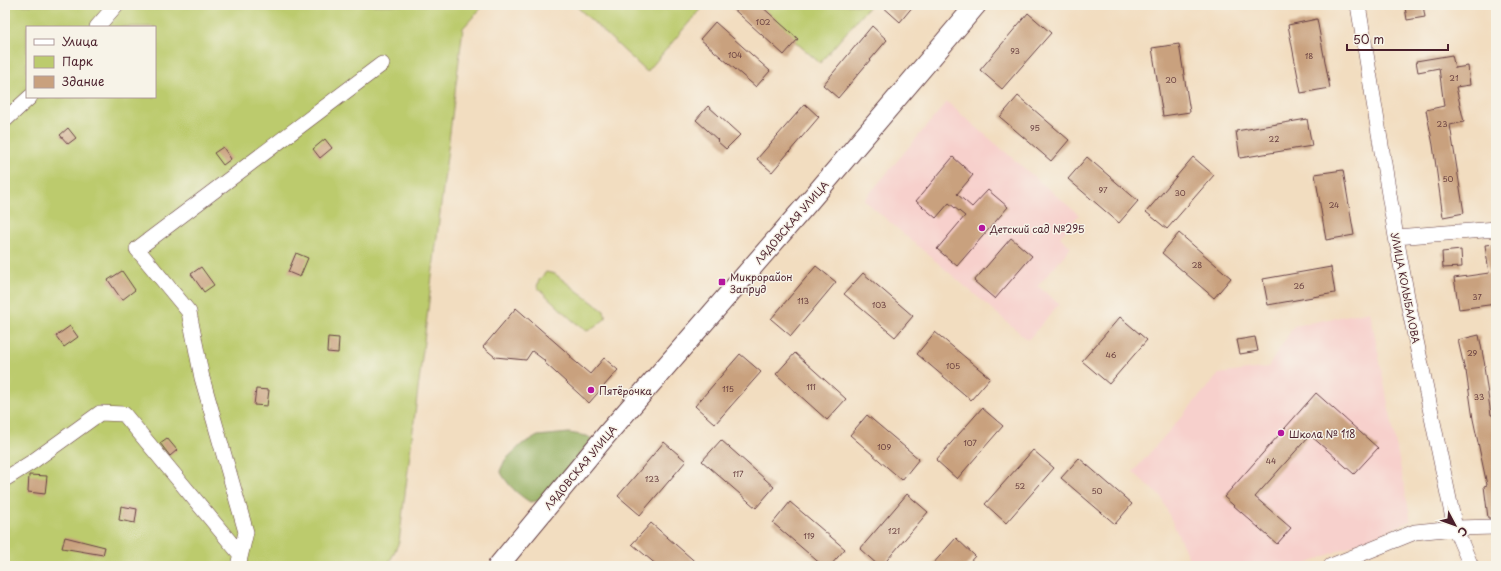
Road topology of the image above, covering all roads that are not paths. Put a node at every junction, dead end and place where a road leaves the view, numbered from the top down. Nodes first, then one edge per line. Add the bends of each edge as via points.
1 (116, 5) edge
2 (976, 5) edge
3 (1358, 5) edge
4 (98, 26) edge
5 (382, 64) dead end
6 (29, 98) edge
7 (5, 120) edge
8 (1496, 229) edge
9 (1396, 237) junction
10 (5, 479) edge
11 (1455, 528) junction
12 (1496, 528) edge
13 (239, 560) edge
14 (498, 566) edge
15 (1332, 566) edge
16 (1471, 566) edge

1 - 4 street
2 - 14 main road, ЛЯДОВСКАЯ УЛИЦА via 608,433
3 - 9 street, УЛИЦА КОЛЫБАЛОВА
5 - 13 street via 137,249 189,312 202,378 246,532
6 - 7 street
8 - 9 street
9 - 11 street, УЛИЦА КОЛЫБАЛОВА
10 - 13 street via 100,413 124,414
11 - 12 street
11 - 15 street via 1415,532
11 - 16 street, УЛИЦА КОЛЫБАЛОВА

